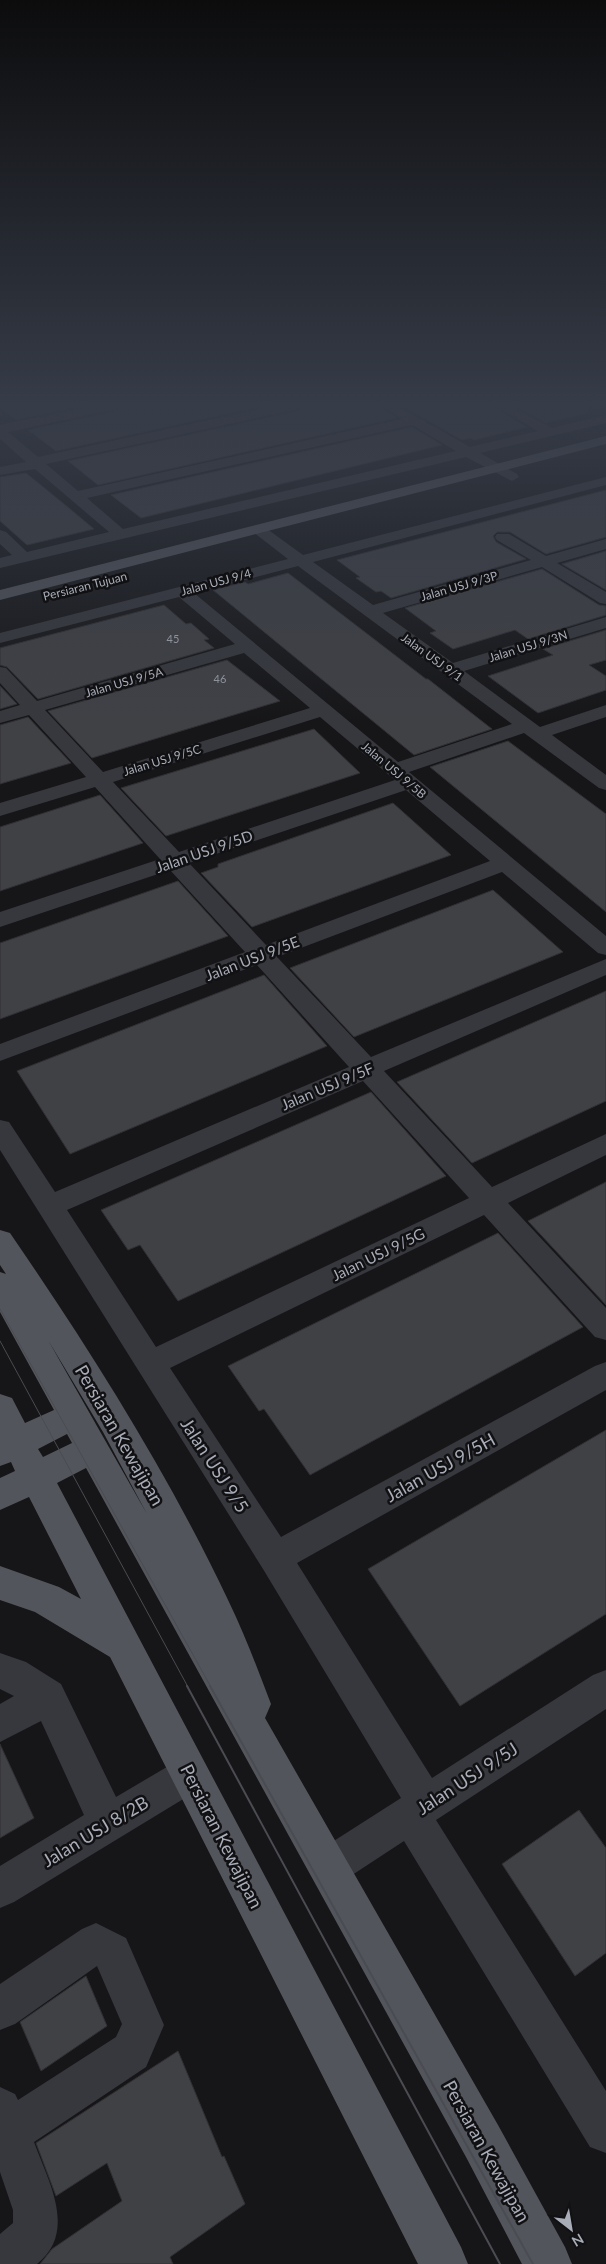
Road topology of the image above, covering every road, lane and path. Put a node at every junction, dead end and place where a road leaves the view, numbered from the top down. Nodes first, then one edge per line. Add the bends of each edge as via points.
1 (93, 511) edge
2 (223, 511) edge
3 (346, 511) edge
4 (366, 511) edge
5 (491, 511) edge
6 (474, 515) junction
7 (264, 534) junction
8 (0, 535) edge
9 (121, 535) junction
10 (606, 544) edge
11 (24, 558) junction
12 (300, 560) junction
13 (544, 562) junction
14 (0, 563) edge
15 (182, 591) junction
16 (0, 595) edge
17 (606, 599) edge
18 (0, 608) edge
19 (370, 611) junction
20 (606, 622) edge
21 (0, 638) edge
22 (248, 646) junction
23 (450, 670) junction
24 (0, 672) edge
25 (32, 707) junction
26 (323, 710) junction
27 (606, 711) edge
28 (0, 716) edge
29 (532, 730) junction
30 (402, 776) junction
31 (99, 779) junction
32 (606, 784) edge
33 (0, 810) edge
34 (174, 861) junction
35 (505, 863) junction
36 (0, 920) edge
37 (606, 948) edge
38 (261, 955) junction
39 (606, 966) edge
40 (0, 1053) edge
41 (367, 1069) junction
42 (0, 1129) edge
43 (606, 1144) edge
44 (489, 1201) junction
45 (48, 1206) junction
46 (0, 1241) edge
47 (0, 1284) edge
48 (606, 1328) edge
49 (150, 1364) junction
50 (606, 1375) edge
51 (0, 1408) edge
52 (82, 1433) junction
53 (18, 1457) edge
54 (0, 1495) edge
55 (275, 1558) junction
56 (0, 1583) edge
57 (123, 1644) junction
58 (0, 1672) edge
59 (606, 1688) edge
60 (48, 1698) junction
61 (0, 1724) edge
62 (190, 1774) junction
63 (293, 1804) junction
64 (418, 1810) junction
65 (108, 1823) junction
66 (328, 1867) junction
67 (0, 1888) edge
68 (0, 2009) edge
69 (3, 2126) edge
70 (606, 2131) edge
71 (0, 2262) edge
72 (444, 2264) edge
73 (548, 2264) edge

1 - 9 street
2 - 9 street
3 - 7 main road, Persiaran Tujuan
4 - 7 main road, Persiaran Tujuan
5 - 6 street, Jalan USJ 9/4
6 - 12 street, Jalan USJ 9/4
6 - 13 street
7 - 12 street, Jalan USJ 9/1
7 - 16 main road, Persiaran Tujuan
7 - 18 main road, Persiaran Tujuan
8 - 11 street
9 - 11 street
10 - 13 street, Jalan USJ 9/3P
11 - 14 street
12 - 15 street, Jalan USJ 9/4
12 - 19 street, Jalan USJ 9/1
13 - 17 street
13 - 19 street, Jalan USJ 9/3P
15 - 21 street, Jalan USJ 9/4
15 - 22 street, Jalan USJ 9/5B
19 - 23 street, Jalan USJ 9/1
20 - 23 street, Jalan USJ 9/3N
22 - 25 street, Jalan USJ 9/5A
22 - 26 street, Jalan USJ 9/5B
23 - 29 street, Jalan USJ 9/1
24 - 25 street
25 - 28 street, Jalan USJ 9/5A
25 - 31 street
26 - 30 street, Jalan USJ 9/5B
26 - 31 street, Jalan USJ 9/5C
27 - 29 street, Jalan USJ 9/5D
29 - 30 street, Jalan USJ 9/5D
29 - 32 street, Jalan USJ 9/1
30 - 34 street, Jalan USJ 9/5D
30 - 35 street, Jalan USJ 9/5B
31 - 33 street, Jalan USJ 9/5C
31 - 34 street
34 - 36 street, Jalan USJ 9/5D
34 - 38 street
35 - 37 street, Jalan USJ 9/5B
35 - 38 street, Jalan USJ 9/5E
38 - 40 street, Jalan USJ 9/5E
38 - 41 street
39 - 41 street, Jalan USJ 9/5F
41 - 44 street
41 - 45 street, Jalan USJ 9/5F
42 - 45 street, Jalan USJ 9/5
43 - 44 street, Jalan USJ 9/5G
44 - 48 street
44 - 49 street, Jalan USJ 9/5G
45 - 49 street, Jalan USJ 9/5
46 - 63 main road, Persiaran Kewajipan via 64,1336 145,1474 216,1613
47 - 52 main road, Persiaran Kewajipan
49 - 55 street, Jalan USJ 9/5
50 - 55 street, Jalan USJ 9/5H
51 - 53 main road, Persiaran Kewajipan
52 - 53 main road
52 - 63 main road, Persiaran Kewajipan
53 - 54 main road
53 - 57 main road, Persiaran Kewajipan
55 - 64 street, Jalan USJ 9/5
56 - 57 main road via 46,1599
57 - 62 main road, Persiaran Kewajipan
58 - 60 street via 13,1675
59 - 64 street, Jalan USJ 9/5J
60 - 61 street
60 - 65 street
62 - 65 street, Jalan USJ 8/2B
62 - 72 main road, Persiaran Kewajipan
63 - 66 main road, Persiaran Kewajipan
64 - 66 street, Jalan USJ 9/5J
64 - 70 street, Jalan USJ 9/5
65 - 67 street, Jalan USJ 8/2B
66 - 73 main road, Persiaran Kewajipan
68 - 69 lane via 96,1943 112,1952 143,2025 131,2052
69 - 71 street via 36,2210 35,2232 23,2246

